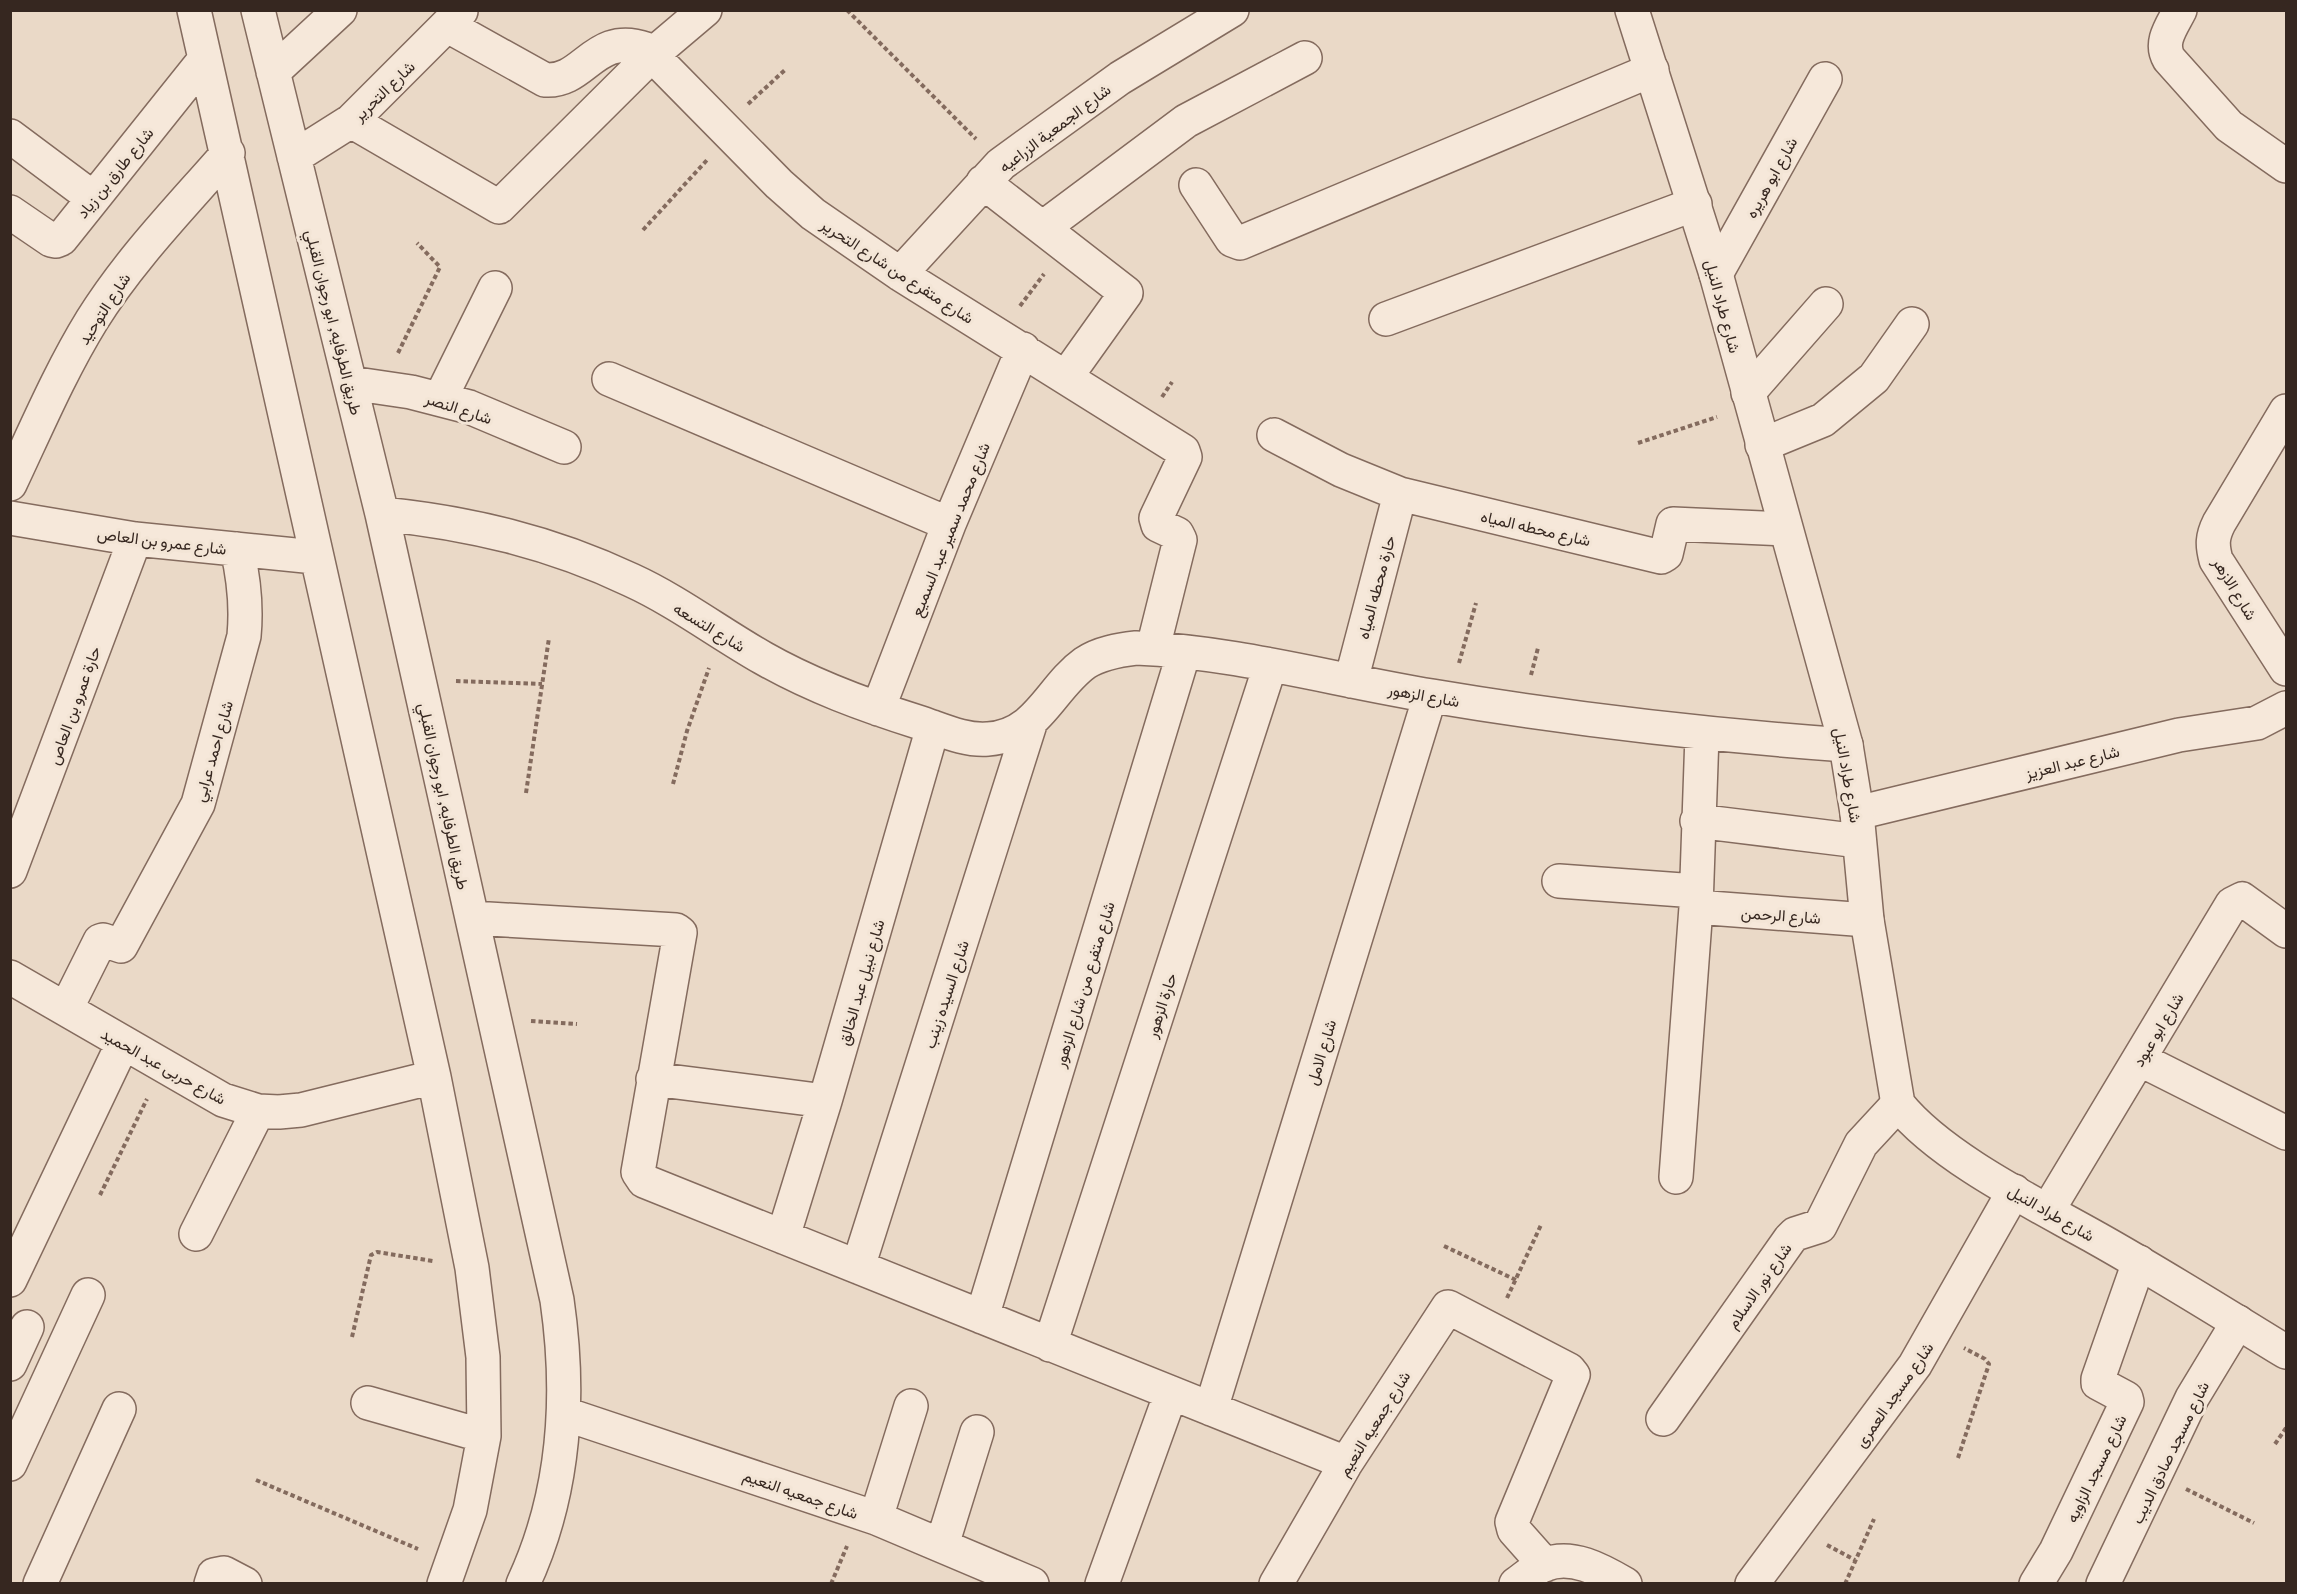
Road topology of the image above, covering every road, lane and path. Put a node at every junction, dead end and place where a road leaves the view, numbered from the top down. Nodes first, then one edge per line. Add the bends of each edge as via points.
1 (194, 10) edge
2 (258, 10) edge
3 (340, 10) edge
4 (705, 10) edge
5 (847, 10) edge
6 (1232, 10) edge
7 (1632, 10) edge
8 (455, 18) edge
9 (2173, 25) edge
10 (653, 54) junction
11 (1305, 58) dead end
12 (205, 59) junction
13 (786, 69) dead end
14 (1652, 70) junction
15 (273, 72) junction
16 (1825, 79) dead end
17 (351, 121) junction
18 (727, 130) junction
19 (10, 136) edge
20 (228, 153) junction
21 (294, 157) junction
22 (2286, 166) edge
23 (992, 173) junction
24 (1196, 185) dead end
25 (93, 198) junction
26 (1695, 204) junction
27 (10, 212) edge
28 (643, 230) dead end
29 (1055, 236) junction
30 (417, 243) dead end
31 (900, 274) junction
32 (1716, 274) junction
33 (495, 288) dead end
34 (1826, 304) dead end
35 (1386, 319) dead end
36 (1912, 324) dead end
37 (1011, 342) junction
38 (1066, 377) junction
39 (609, 379) dead end
40 (350, 383) junction
41 (382, 386) junction
42 (440, 399) junction
43 (1749, 399) junction
44 (2286, 411) edge
45 (1274, 435) dead end
46 (1638, 443) dead end
47 (1762, 445) junction
48 (564, 447) dead end
49 (10, 484) edge
50 (1400, 494) junction
51 (382, 514) junction
52 (10, 518) edge
53 (949, 524) junction
54 (1785, 529) junction
55 (135, 539) junction
56 (237, 549) junction
57 (315, 557) junction
58 (1476, 603) dead end
59 (724, 634) junction
60 (549, 638) dead end
61 (1168, 650) junction
62 (1270, 666) junction
63 (2286, 669) edge
64 (419, 680) junction
65 (1351, 681) junction
66 (542, 684) junction
67 (1439, 697) junction
68 (2286, 708) edge
69 (878, 709) junction
70 (1031, 721) junction
71 (933, 726) junction
72 (1702, 735) junction
73 (1846, 746) junction
74 (673, 784) dead end
75 (526, 793) dead end
76 (1697, 821) junction
77 (1858, 827) junction
78 (10, 871) edge
79 (1559, 881) dead end
80 (1696, 899) junction
81 (472, 918) junction
82 (1867, 920) junction
83 (2286, 931) edge
84 (10, 977) edge
85 (66, 1009) junction
86 (494, 1018) junction
87 (577, 1024) dead end
88 (123, 1043) junction
89 (2139, 1059) junction
90 (164, 1066) junction
91 (434, 1077) junction
92 (653, 1079) junction
93 (825, 1101) junction
94 (1898, 1104) junction
95 (258, 1111) junction
96 (2286, 1133) edge
97 (1676, 1177) dead end
98 (2014, 1191) junction
99 (100, 1195) dead end
100 (2048, 1210) junction
101 (1541, 1225) dead end
102 (196, 1234) dead end
103 (783, 1237) junction
104 (1444, 1246) dead end
105 (2139, 1262) junction
106 (858, 1267) junction
107 (472, 1268) junction
108 (10, 1280) edge
109 (88, 1294) dead end
110 (982, 1317) junction
111 (2238, 1322) junction
112 (27, 1327) dead end
113 (1935, 1333) junction
114 (352, 1337) dead end
115 (1050, 1345) junction
116 (2286, 1352) edge
117 (10, 1364) edge
118 (1172, 1393) junction
119 (368, 1403) dead end
120 (911, 1406) dead end
121 (119, 1408) dead end
122 (1210, 1408) junction
123 (565, 1414) junction
124 (1663, 1419) dead end
125 (2286, 1428) edge
126 (977, 1432) dead end
127 (484, 1436) junction
128 (2275, 1444) dead end
129 (1958, 1458) dead end
130 (1346, 1463) junction
131 (10, 1464) edge
132 (2156, 1474) junction
133 (256, 1480) dead end
134 (876, 1518) junction
135 (1874, 1519) dead end
136 (2254, 1523) dead end
137 (942, 1545) junction
138 (1545, 1565) junction
139 (449, 1573) edge
140 (40, 1584) edge
141 (211, 1584) edge
142 (245, 1584) edge
143 (523, 1584) edge
144 (1032, 1584) edge
145 (1102, 1584) edge
146 (1276, 1584) edge
147 (1516, 1584) edge
148 (1624, 1584) edge
149 (1752, 1584) edge
150 (1845, 1584) edge
151 (2036, 1584) edge
152 (2103, 1584) edge

1 - 12 street
2 - 15 street, طريق الطرفايه, ابو رجوان القبلي
3 - 15 street
4 - 10 street
5 - 23 path
6 - 23 street, شارع الجمعية الزراعيه via 1120,78
7 - 14 street, شارع طراد النيل
8 - 10 street via 545,80 568,75 611,47 638,46
8 - 17 street, شارع التحرير
9 - 22 street via 2164,47 2169,59 2211,110
10 - 17 street via 499,207
10 - 18 street, شارع متفرع من شارع التحرير
11 - 29 street via 1186,121
12 - 20 street
12 - 25 street, شارع طارق بن زياد
13 - 18 path
14 - 24 street via 1239,243 1232,240
14 - 26 street, شارع طراد النيل
15 - 21 street, طريق الطرفايه, ابو رجوان القبلي
16 - 32 street, شارع ابو هريره
17 - 21 street, شارع التحرير
18 - 28 path
18 - 31 street, شارع متفرع من شارع التحرير via 813,214
19 - 25 street
20 - 49 street, شارع التوحيد via 131,264 93,320
20 - 57 street
21 - 40 street, طريق الطرفايه, ابو رجوان القبلي
23 - 29 street
23 - 31 street, شارع الجمعية الزراعيه
25 - 27 street, شارع طارق بن زياد via 56,241
26 - 32 street, شارع طراد النيل
26 - 35 street
29 - 37 path
29 - 38 street via 1126,294
30 - 41 path via 440,267
31 - 37 street, شارع متفرع من شارع التحرير
32 - 43 street, شارع طراد النيل
33 - 42 street
34 - 43 street
36 - 47 street via 1874,378 1823,420
37 - 38 street, شارع متفرع من شارع التحرير
37 - 53 street, شارع محمد سمير عبد السميع
38 - 61 street, شارع متفرع من شارع التحرير via 1185,454 1156,518 1158,525 1177,534 1180,540
39 - 53 street
40 - 41 street, شارع النصر
40 - 51 street, طريق الطرفايه, ابو رجوان القبلي
41 - 42 street, شارع النصر
42 - 48 street, شارع النصر via 469,407
43 - 46 path
43 - 47 street, شارع طراد النيل
44 - 63 street, شارع الازهر via 2219,523 2212,548
45 - 50 street, شارع محطه المياه via 1341,470
47 - 54 street, شارع طراد النيل
50 - 54 street, شارع محطه المياه via 1661,557 1666,554 1672,524
50 - 65 street, حارة محطه المياه
51 - 59 street, شارع التسعه via 476,527 537,542 633,581
51 - 64 street, طريق الطرفايه, ابو رجوان القبلي
52 - 55 street, شارع عمرو بن العاص
53 - 69 street, شارع محمد سمير عبد السميع
54 - 73 street, شارع طراد النيل
55 - 56 street, شارع عمرو بن العاص
55 - 78 street, حارة عمرو بن العاص
56 - 57 street, شارع عمرو بن العاص
56 - 85 street, شارع احمد عرابي via 245,585 244,636 198,804 120,946 99,941
57 - 91 street
58 - 67 path
59 - 69 street, شارع التسعه via 804,680
59 - 74 path via 690,722
60 - 66 path
61 - 62 street, شارع الزهور
61 - 70 street, شارع الزهور via 1118,650 1084,664
61 - 110 street, شارع متفرع من شارع الزهور
62 - 65 street, شارع الزهور
62 - 115 street, حارة الزهور
64 - 66 path
64 - 81 street, طريق الطرفايه, ابو رجوان القبلي
65 - 67 street, شارع الزهور
66 - 75 path
67 - 72 street, شارع الزهور
67 - 122 street, شارع الامل
68 - 77 street, شارع عبد العزيز via 2257,723 2179,735
69 - 71 street, شارع التسعه
70 - 71 street, شارع التسعه via 1019,730 988,739 972,739
70 - 106 street, شارع السيده زينب
71 - 93 street, شارع نبيل عبد الخالق
72 - 73 street, شارع الزهور
72 - 76 street
73 - 77 street, شارع طراد النيل
76 - 77 street
76 - 80 street
77 - 82 street, شارع طراد النيل
79 - 80 street, شارع الرحمن
80 - 82 street, شارع الرحمن
80 - 97 street
81 - 86 street, طريق الطرفايه, ابو رجوان القبلي
81 - 92 street via 680,933
82 - 94 street, شارع طراد النيل
83 - 89 street, شارع ابو عبود via 2242,899 2232,904
84 - 85 street, شارع حربى عبد الحميد
85 - 88 street, شارع حربى عبد الحميد
86 - 87 path
86 - 123 street, طريق الطرفايه, ابو رجوان القبلي via 557,1300 565,1366
88 - 90 street, شارع حربى عبد الحميد
88 - 108 street
89 - 96 street
89 - 100 street, شارع ابو عبود
90 - 95 street, شارع حربى عبد الحميد via 223,1100
90 - 99 path
91 - 95 street, شارع حربى عبد الحميد via 301,1110
91 - 107 street
92 - 93 street
92 - 103 street via 640,1178
93 - 103 street, شارع نبيل عبد الخالق
94 - 98 street, شارع طراد النيل via 1941,1143
94 - 124 street, شارع نور الاسلام via 1861,1144 1820,1226 1790,1239
95 - 102 street
98 - 100 street, شارع طراد النيل
98 - 113 street, شارع مسجد العمرى
100 - 105 street, شارع طراد النيل
101 - 104 path via 1516,1280
103 - 106 street
105 - 111 street, شارع طراد النيل
105 - 151 street, شارع مسجد الزاويه via 2098,1379 2098,1383 2127,1402 2056,1551
106 - 110 street
107 - 114 path via 377,1252 371,1255
107 - 127 street via 483,1357
109 - 131 street
110 - 115 street
111 - 116 street, شارع طراد النيل
111 - 132 street, شارع مسجد صادق الديب via 2192,1398
112 - 117 street
113 - 129 path via 1989,1364
113 - 149 street, شارع مسجد العمرى via 1888,1404
115 - 118 street
118 - 122 street
118 - 145 street
119 - 127 street
120 - 134 street
121 - 140 street
122 - 130 street
123 - 134 street, شارع جمعيه النعيم
123 - 143 street, طريق الطرفايه, ابو رجوان القبلي via 560,1465 549,1515
125 - 128 path
126 - 137 street
127 - 139 street via 470,1510
130 - 138 street, شارع جمعيه النعيم via 1444,1310 1451,1307 1569,1370 1573,1376 1512,1522 1514,1530
130 - 146 street, شارع جمعيه النعيم
132 - 136 path
132 - 152 street, شارع مسجد صادق الديب
133 - 139 path
134 - 137 street, شارع جمعيه النعيم
135 - 150 path
137 - 144 street, شارع جمعيه النعيم
138 - 147 street
138 - 148 street via 1588,1565
141 - 142 street via 214,1575 224,1573

